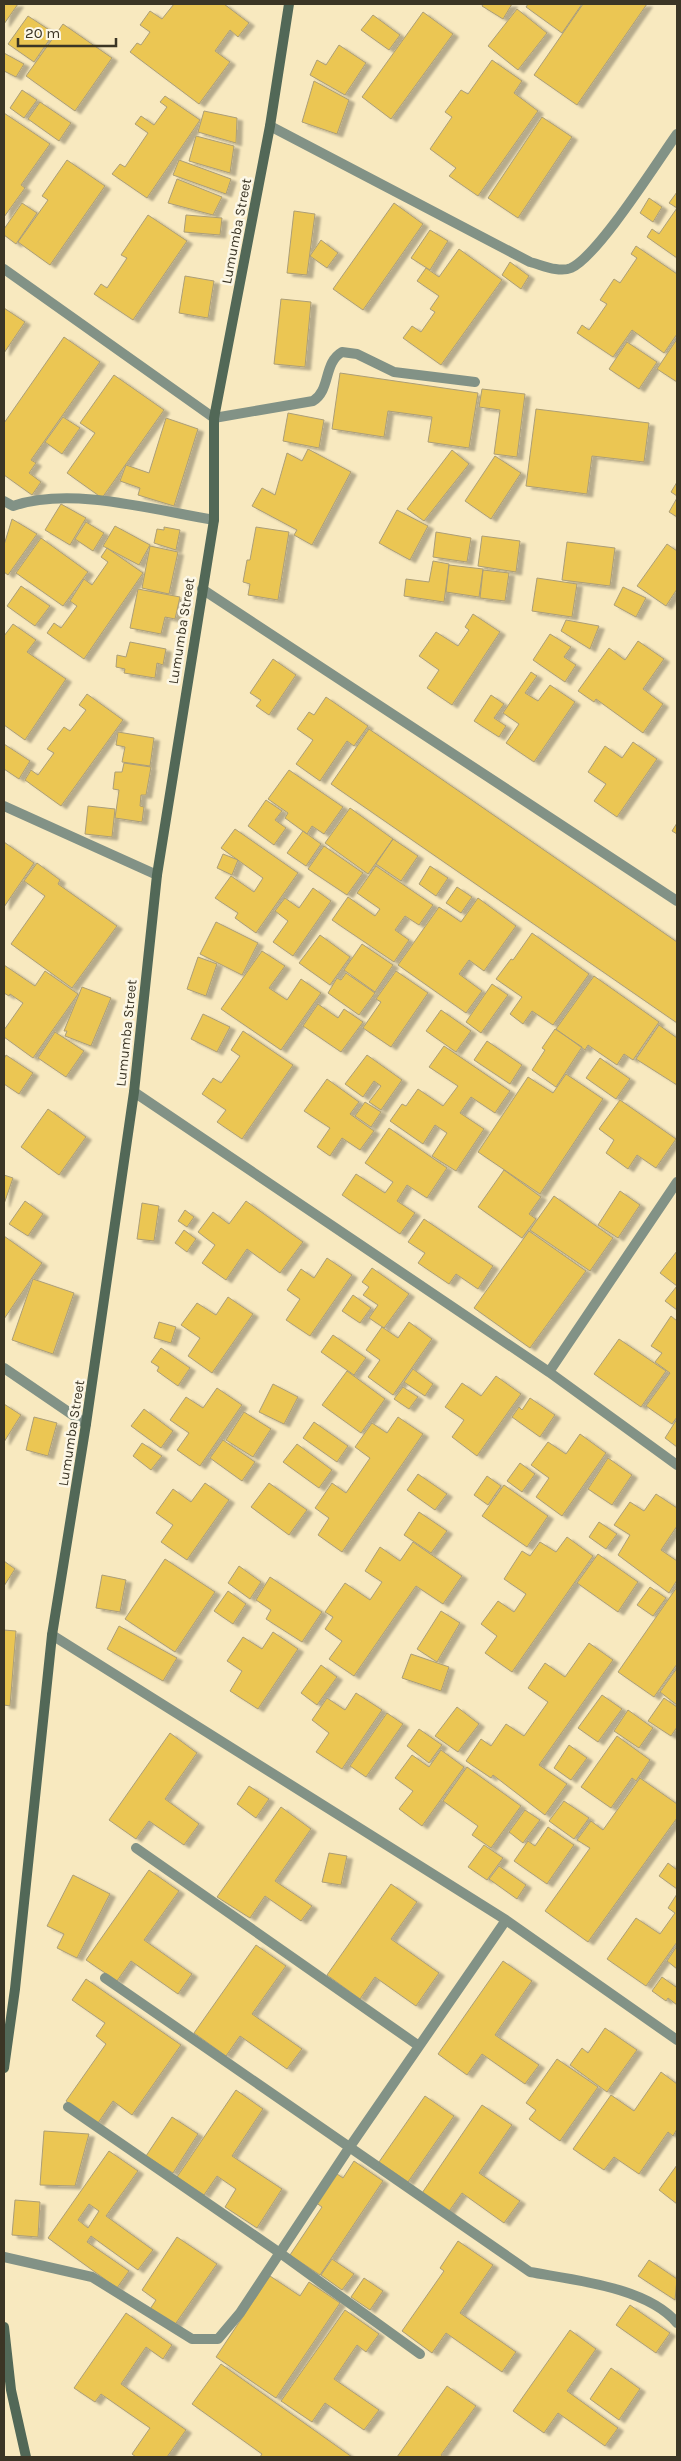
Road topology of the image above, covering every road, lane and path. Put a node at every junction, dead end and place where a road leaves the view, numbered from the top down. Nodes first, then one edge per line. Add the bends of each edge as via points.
1 (289, 4) edge
2 (270, 126) junction
3 (677, 134) edge
4 (4, 269) edge
5 (475, 382) dead end
6 (214, 418) junction
7 (4, 501) edge
8 (214, 520) junction
9 (202, 589) junction
10 (4, 806) edge
11 (157, 875) junction
12 (677, 901) edge
13 (134, 1092) junction
14 (677, 1182) edge
15 (4, 1368) edge
16 (549, 1372) junction
17 (86, 1424) junction
18 (677, 1465) edge
19 (52, 1635) junction
20 (136, 1848) dead end
21 (506, 1920) junction
22 (105, 1978) dead end
23 (677, 2040) edge
24 (419, 2046) junction
25 (4, 2068) edge
26 (68, 2107) dead end
27 (349, 2148) junction
28 (280, 2253) junction
29 (4, 2257) edge
30 (677, 2322) edge
31 (4, 2327) edge
32 (420, 2354) dead end
33 (26, 2457) edge

1 - 2 main road, Lumumba Street
2 - 3 street via 530,262 554,269 570,268 591,253
2 - 6 main road, Lumumba Street
4 - 6 street
5 - 6 street via 394,372 357,354 342,352 332,360 321,394 313,401
6 - 8 main road, Lumumba Street
7 - 8 street via 13,506 29,500 79,497
8 - 9 main road, Lumumba Street
9 - 11 main road, Lumumba Street
9 - 12 street
10 - 11 street
11 - 13 main road, Lumumba Street
13 - 16 street
13 - 17 main road, Lumumba Street
14 - 16 street
15 - 17 street
16 - 18 street
17 - 19 main road, Lumumba Street
19 - 21 street
19 - 25 main road, Lumumba Street
20 - 24 street
21 - 23 street
21 - 24 street
22 - 27 street
24 - 27 street
26 - 28 street
27 - 28 street
27 - 30 street via 530,2272 609,2286 666,2309
28 - 29 street via 240,2313 218,2338 192,2338 92,2277
28 - 32 street
31 - 33 main road via 11,2390

